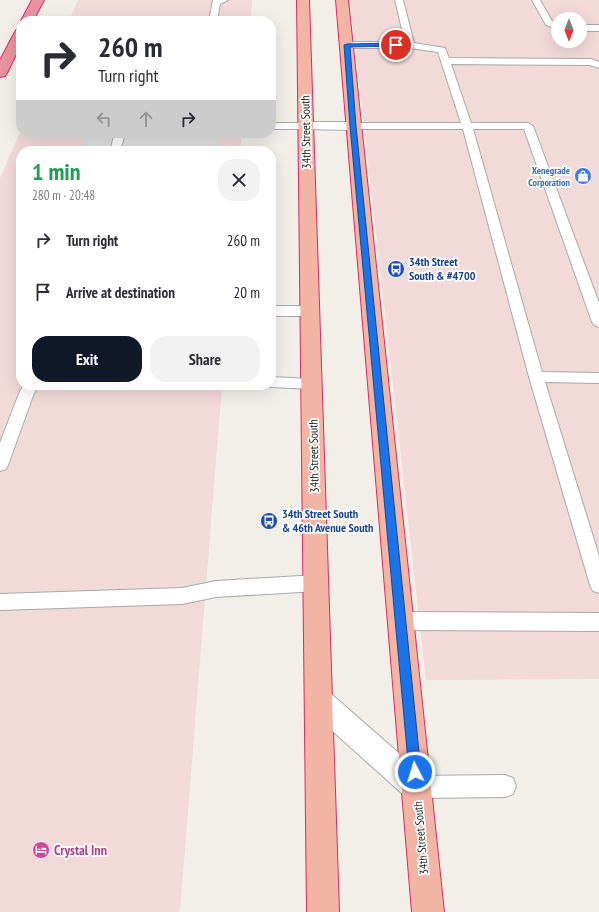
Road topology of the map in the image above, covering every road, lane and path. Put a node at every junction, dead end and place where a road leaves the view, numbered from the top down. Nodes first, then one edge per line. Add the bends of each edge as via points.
1 (38, 0) edge
2 (224, 0) edge
3 (303, 0) edge
4 (342, 0) edge
5 (399, 0) edge
6 (536, 0) edge
7 (30, 16) edge
8 (214, 16) edge
9 (551, 24) edge
10 (587, 28) edge
11 (599, 28) edge
12 (16, 42) edge
13 (347, 45) junction
14 (410, 45) junction
15 (445, 61) junction
16 (599, 66) edge
17 (0, 73) edge
18 (276, 126) edge
19 (306, 126) junction
20 (353, 126) junction
21 (467, 126) junction
22 (276, 311) edge
23 (310, 311) junction
24 (599, 322) edge
25 (536, 377) junction
26 (599, 378) edge
27 (276, 382) edge
28 (312, 384) junction
29 (28, 390) edge
30 (0, 465) edge
31 (317, 582) junction
32 (599, 585) edge
33 (0, 602) edge
34 (400, 621) junction
35 (599, 622) edge
36 (319, 701) junction
37 (416, 786) junction
38 (505, 786) dead end
39 (323, 912) edge
40 (428, 912) edge

1 - 7 highway
2 - 8 lane via 216,2
3 - 19 highway, 34th Street South
4 - 13 highway, 34th Street South
5 - 14 lane
6 - 9 lane
10 - 11 lane
12 - 17 highway
13 - 14 lane
13 - 20 highway, 34th Street South
14 - 15 lane via 442,50
15 - 16 lane via 591,62
15 - 21 lane
18 - 19 lane
19 - 20 street
19 - 23 highway, 34th Street South
20 - 21 lane
20 - 34 highway, 34th Street South
21 - 24 lane via 528,126
21 - 25 lane
22 - 23 lane
23 - 28 highway, 34th Street South
25 - 26 lane
25 - 32 lane
27 - 28 lane
28 - 31 highway, 34th Street South
29 - 30 lane
31 - 33 lane via 216,589 182,596
31 - 36 highway, 34th Street South
34 - 35 lane
34 - 37 highway, 34th Street South
36 - 37 street
36 - 39 highway, 34th Street South
37 - 38 lane
37 - 40 highway, 34th Street South

